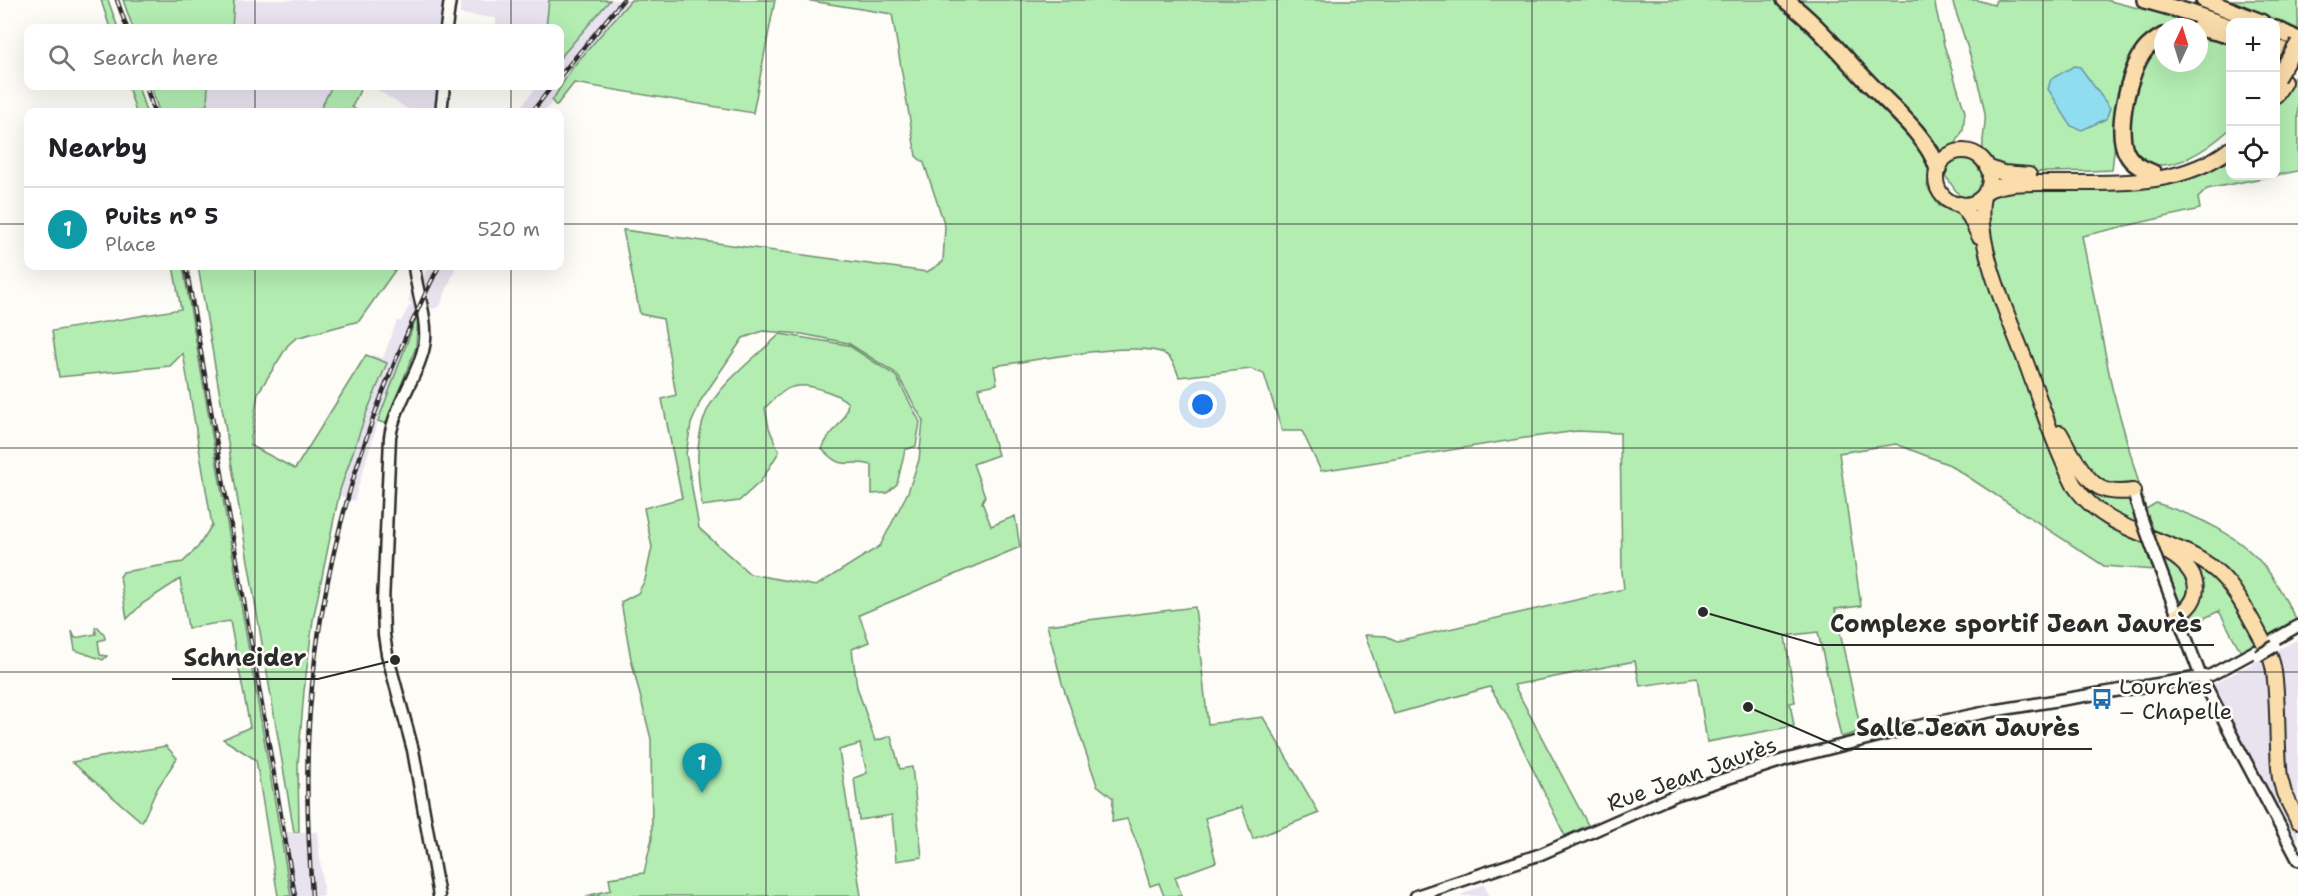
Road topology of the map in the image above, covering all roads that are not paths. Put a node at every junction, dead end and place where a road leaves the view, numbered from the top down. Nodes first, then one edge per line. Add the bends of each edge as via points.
1 (450, 0) edge
2 (456, 0) edge
3 (1785, 0) edge
4 (2145, 0) edge
5 (2204, 0) edge
6 (2251, 18) edge
7 (447, 24) edge
8 (453, 24) edge
9 (2226, 26) edge
10 (2208, 30) edge
11 (2280, 31) edge
12 (2226, 35) edge
13 (2298, 41) edge
14 (2154, 42) edge
15 (2280, 49) edge
16 (2280, 56) edge
17 (2298, 57) edge
18 (2298, 63) edge
19 (2280, 78) edge
20 (2280, 79) edge
21 (444, 90) edge
22 (441, 108) edge
23 (2226, 143) edge
24 (2226, 151) edge
25 (1987, 167) junction
26 (1938, 169) junction
27 (2153, 172) junction
28 (1984, 194) junction
29 (1960, 204) junction
30 (1990, 260) junction
31 (415, 270) edge
32 (2025, 360) junction
33 (2043, 409) junction
34 (2133, 491) joint
35 (2177, 616) junction
36 (2298, 626) edge
37 (2298, 633) edge
38 (2274, 644) junction
39 (2203, 680) junction
40 (2298, 821) edge
41 (2298, 860) edge
42 (439, 896) edge
43 (1416, 896) edge

1 - 7 street
2 - 8 street
3 - 26 highway via 1812,23 1911,128 1932,153
4 - 9 highway
5 - 6 highway
10 - 12 highway
11 - 13 highway
13 - 19 main road, bridge
14 - 27 highway via 2139,60 2121,131 2129,158
15 - 17 highway
16 - 18 highway
17 - 20 main road
21 - 22 street
23 - 27 main road via 2197,161
24 - 28 main road via 2199,168 2160,179 2014,184
25 - 26 main road via 1978,156 1962,152 1949,156
25 - 27 main road via 2024,175
25 - 28 main road via 1990,177
26 - 29 main road via 1940,192 1947,200
28 - 29 main road via 1974,202
28 - 30 main road via 1982,218
29 - 30 main road
30 - 32 main road
31 - 42 street via 425,341 392,425 383,604 386,648 412,750
32 - 33 main road
32 - 34 main road via 2063,439 2090,482 2108,491
33 - 35 main road via 2056,462 2065,486 2078,504 2108,529 2171,554 2190,570 2195,584 2193,602
33 - 40 main road via 2069,476 2089,504 2119,525 2207,562 2239,597 2271,659 2280,778
34 - 35 street, bridge
35 - 39 street
36 - 38 street
37 - 38 street
38 - 39 street, Rue Jean Jaurès
39 - 41 street
39 - 43 street, Rue Jean Jaurès via 2048,700 1950,719 1784,760 1672,796 1541,854

